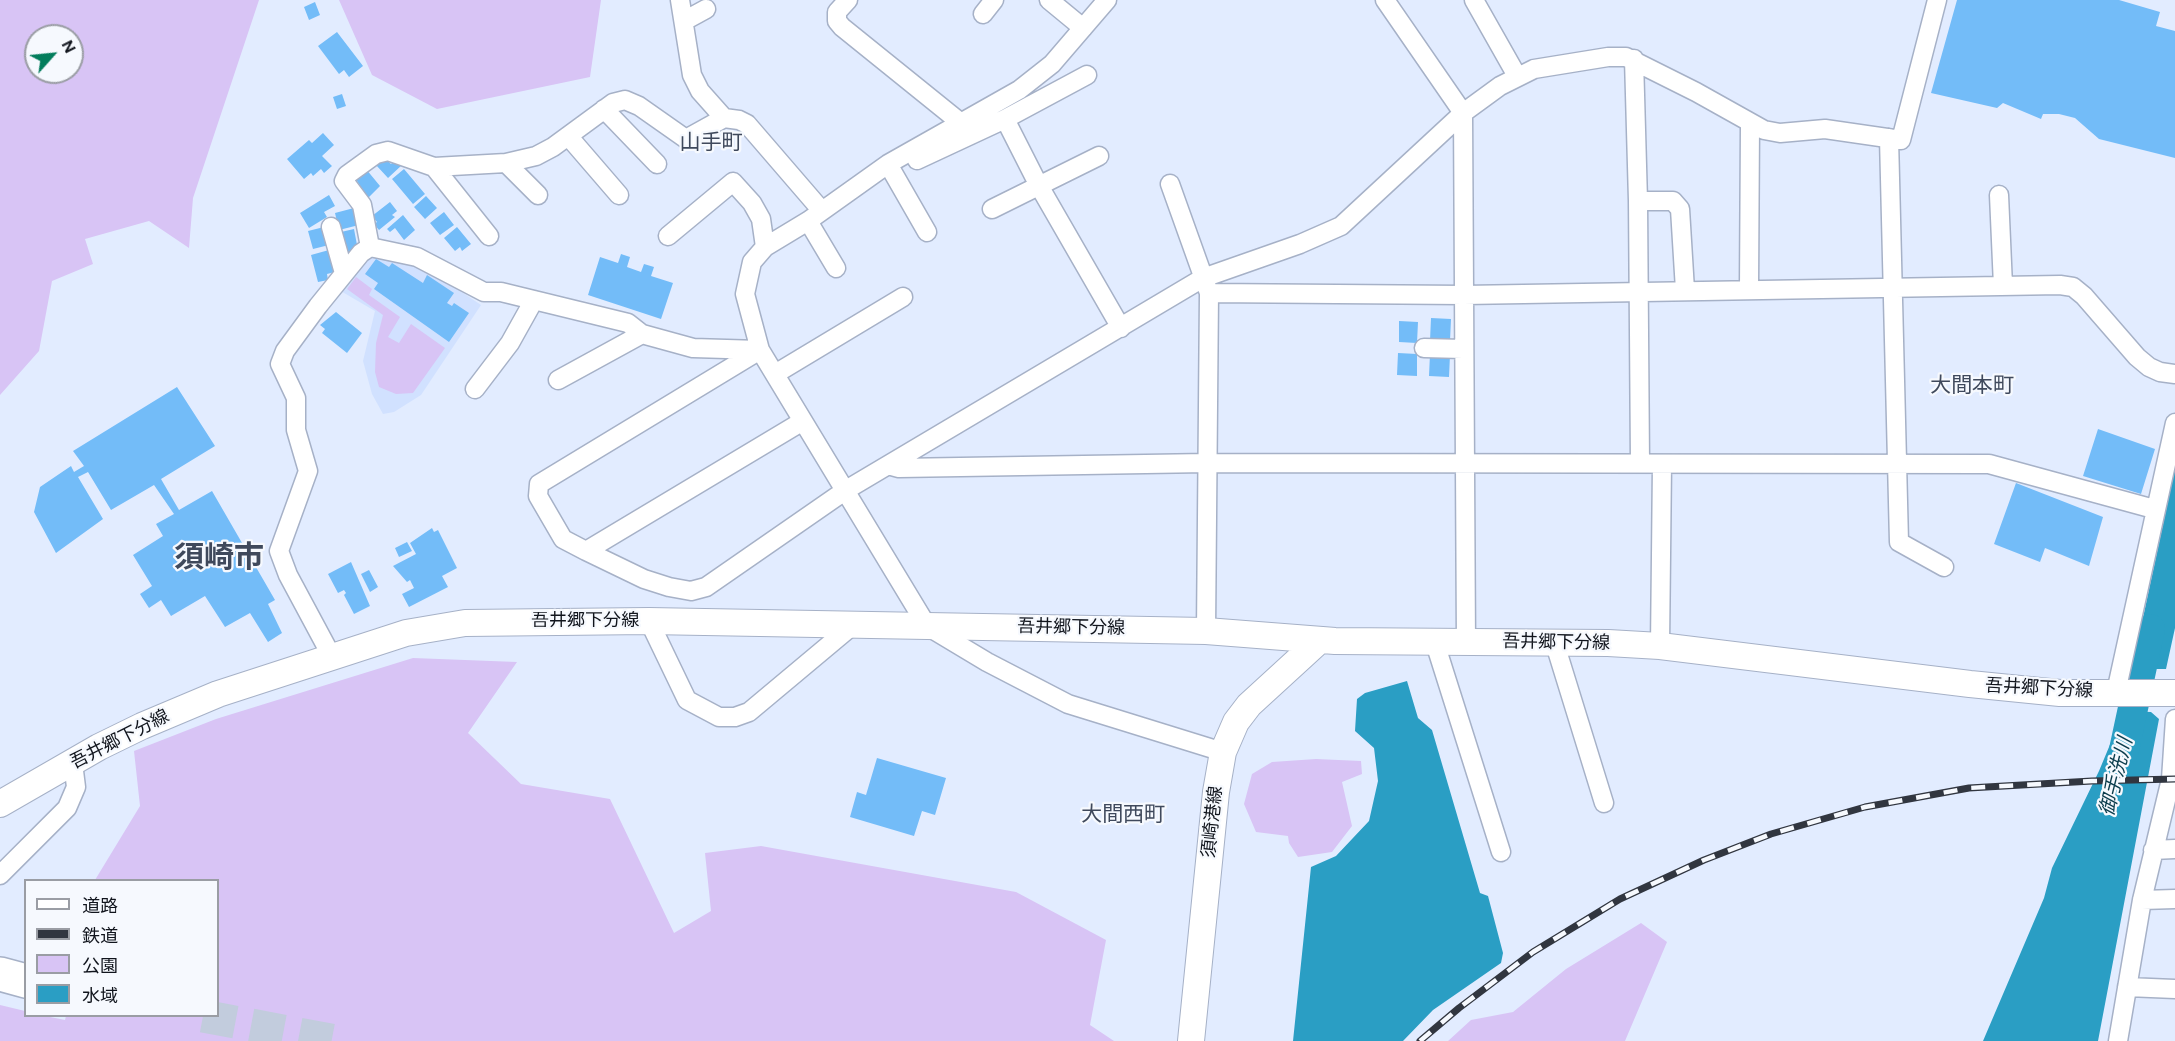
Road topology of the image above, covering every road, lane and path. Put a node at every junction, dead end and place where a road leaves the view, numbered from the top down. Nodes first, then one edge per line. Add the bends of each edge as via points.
1 (680, 0) edge
2 (848, 0) edge
3 (1049, 0) edge
4 (1107, 0) edge
5 (1385, 0) edge
6 (1937, 0) edge
7 (1480, 3) edge
8 (706, 9) dead end
9 (684, 21) junction
10 (1083, 28) junction
11 (1634, 59) junction
12 (1087, 75) dead end
13 (1517, 76) junction
14 (604, 109) junction
15 (1463, 113) junction
16 (724, 118) junction
17 (1005, 119) junction
18 (961, 123) junction
19 (1750, 124) junction
20 (568, 137) junction
21 (1889, 138) junction
22 (1099, 156) dead end
23 (506, 163) junction
24 (657, 164) dead end
25 (434, 167) junction
26 (891, 167) junction
27 (1170, 183) dead end
28 (1038, 184) junction
29 (538, 195) dead end
30 (619, 195) dead end
31 (1999, 195) dead end
32 (1638, 201) junction
33 (992, 209) dead end
34 (815, 216) junction
35 (331, 227) dead end
36 (927, 232) dead end
37 (489, 236) dead end
38 (668, 236) dead end
39 (370, 247) junction
40 (765, 247) junction
41 (836, 268) dead end
42 (344, 273) junction
43 (1206, 285) junction
44 (2003, 286) junction
45 (1892, 288) junction
46 (1749, 289) junction
47 (1686, 290) junction
48 (1638, 292) junction
49 (1464, 295) junction
50 (903, 297) dead end
51 (534, 300) junction
52 (1121, 328) junction
53 (642, 334) junction
54 (1424, 348) dead end
55 (1463, 349) junction
56 (760, 350) junction
57 (775, 374) junction
58 (2175, 374) edge
59 (558, 380) dead end
60 (475, 389) dead end
61 (803, 422) junction
62 (2175, 423) edge
63 (1207, 463) junction
64 (1640, 463) junction
65 (1662, 464) junction
66 (1896, 464) junction
67 (888, 465) junction
68 (1463, 465) junction
69 (846, 490) junction
70 (2154, 509) junction
71 (586, 551) junction
72 (1944, 567) dead end
73 (649, 621) junction
74 (854, 625) junction
75 (927, 626) junction
76 (1206, 631) junction
77 (1320, 640) junction
78 (1554, 641) junction
79 (1435, 643) junction
80 (1466, 643) junction
81 (1660, 646) junction
82 (332, 657) junction
83 (2120, 692) junction
84 (2171, 693) edge
85 (2175, 719) edge
86 (1223, 752) junction
87 (73, 763) junction
88 (1604, 803) dead end
89 (0, 804) edge
90 (2175, 849) edge
91 (2152, 850) junction
92 (1501, 852) dead end
93 (0, 875) edge
94 (2175, 899) edge
95 (2142, 900) junction
96 (0, 974) edge
97 (24, 980) edge
98 (2127, 987) junction
99 (2175, 989) edge
100 (1191, 1041) edge
101 (2118, 1041) edge

1 - 9 street
2 - 18 street via 837,12 842,27
3 - 10 street
4 - 10 street
5 - 15 street
6 - 21 street via 1901,140
7 - 13 street
8 - 9 street
9 - 16 street via 692,75 700,92
10 - 18 street via 1052,64 1028,84
11 - 13 street via 1617,56 1570,62
11 - 19 street
11 - 32 street
12 - 17 street
13 - 15 street
14 - 16 street via 630,100 686,139
14 - 20 street
14 - 24 street
15 - 43 street via 1341,226
15 - 49 street
16 - 34 street via 747,124
17 - 26 street
17 - 28 street
18 - 26 street
19 - 21 street via 1780,133 1825,129
19 - 46 street
20 - 23 street via 536,156
20 - 30 street
21 - 45 street
22 - 28 street
23 - 25 street
23 - 29 street
25 - 37 street
25 - 39 street via 388,151 376,154 347,175 344,181 362,205
26 - 34 street
26 - 36 street
27 - 43 street
28 - 33 street
28 - 52 street
31 - 44 street
32 - 47 street via 1673,201 1680,209
32 - 48 street
34 - 40 street
34 - 41 street
35 - 42 street
38 - 40 street via 733,182 752,202
39 - 42 street
39 - 51 street via 417,257 484,292
40 - 56 street via 752,262 745,294
42 - 82 street via 285,351 280,364 296,398 296,430 308,471 279,551
43 - 49 street
43 - 52 street
43 - 63 street
44 - 45 street
44 - 58 street via 2073,287 2137,357 2160,372
45 - 46 street
45 - 66 street
46 - 47 street
47 - 48 street
48 - 49 street
48 - 64 street
49 - 55 street
50 - 57 street
51 - 53 street via 628,323
51 - 60 street via 510,343
52 - 67 street
53 - 56 street via 693,348
53 - 59 street
54 - 55 street
55 - 68 street
56 - 57 street
56 - 71 street via 539,484 538,496 563,539
57 - 61 street
61 - 69 street
61 - 71 street
62 - 70 street
63 - 67 street via 899,468
63 - 68 street
63 - 76 street
64 - 65 street
64 - 68 street
65 - 66 street
65 - 81 street
66 - 70 street via 2002,466
66 - 72 street via 1899,542
67 - 69 street
68 - 80 street
69 - 71 street via 706,586 691,591 644,579
69 - 75 street
70 - 83 street
73 - 74 main road, 吾井郷下分線
73 - 74 street via 687,700 719,717 749,712
73 - 82 main road, 吾井郷下分線 via 454,624 406,633
74 - 75 main road, 吾井郷下分線
75 - 76 main road, 吾井郷下分線
75 - 86 street via 1068,704
76 - 77 main road, 吾井郷下分線
77 - 79 main road, 吾井郷下分線
77 - 86 main road, 須崎港線 via 1249,705 1236,722
78 - 80 main road, 吾井郷下分線
78 - 81 main road, 吾井郷下分線
78 - 88 street
79 - 80 main road, 吾井郷下分線
79 - 92 street
81 - 83 main road, 吾井郷下分線 via 2060,693
82 - 87 main road, 吾井郷下分線 via 186,706
83 - 84 main road, 吾井郷下分線
85 - 91 street via 2171,779
86 - 100 main road, 須崎港線
87 - 89 main road, 吾井郷下分線
87 - 93 street via 76,787 67,808
90 - 91 street
91 - 95 street
94 - 95 street
95 - 98 street
96 - 97 highway
98 - 99 street
98 - 101 street

